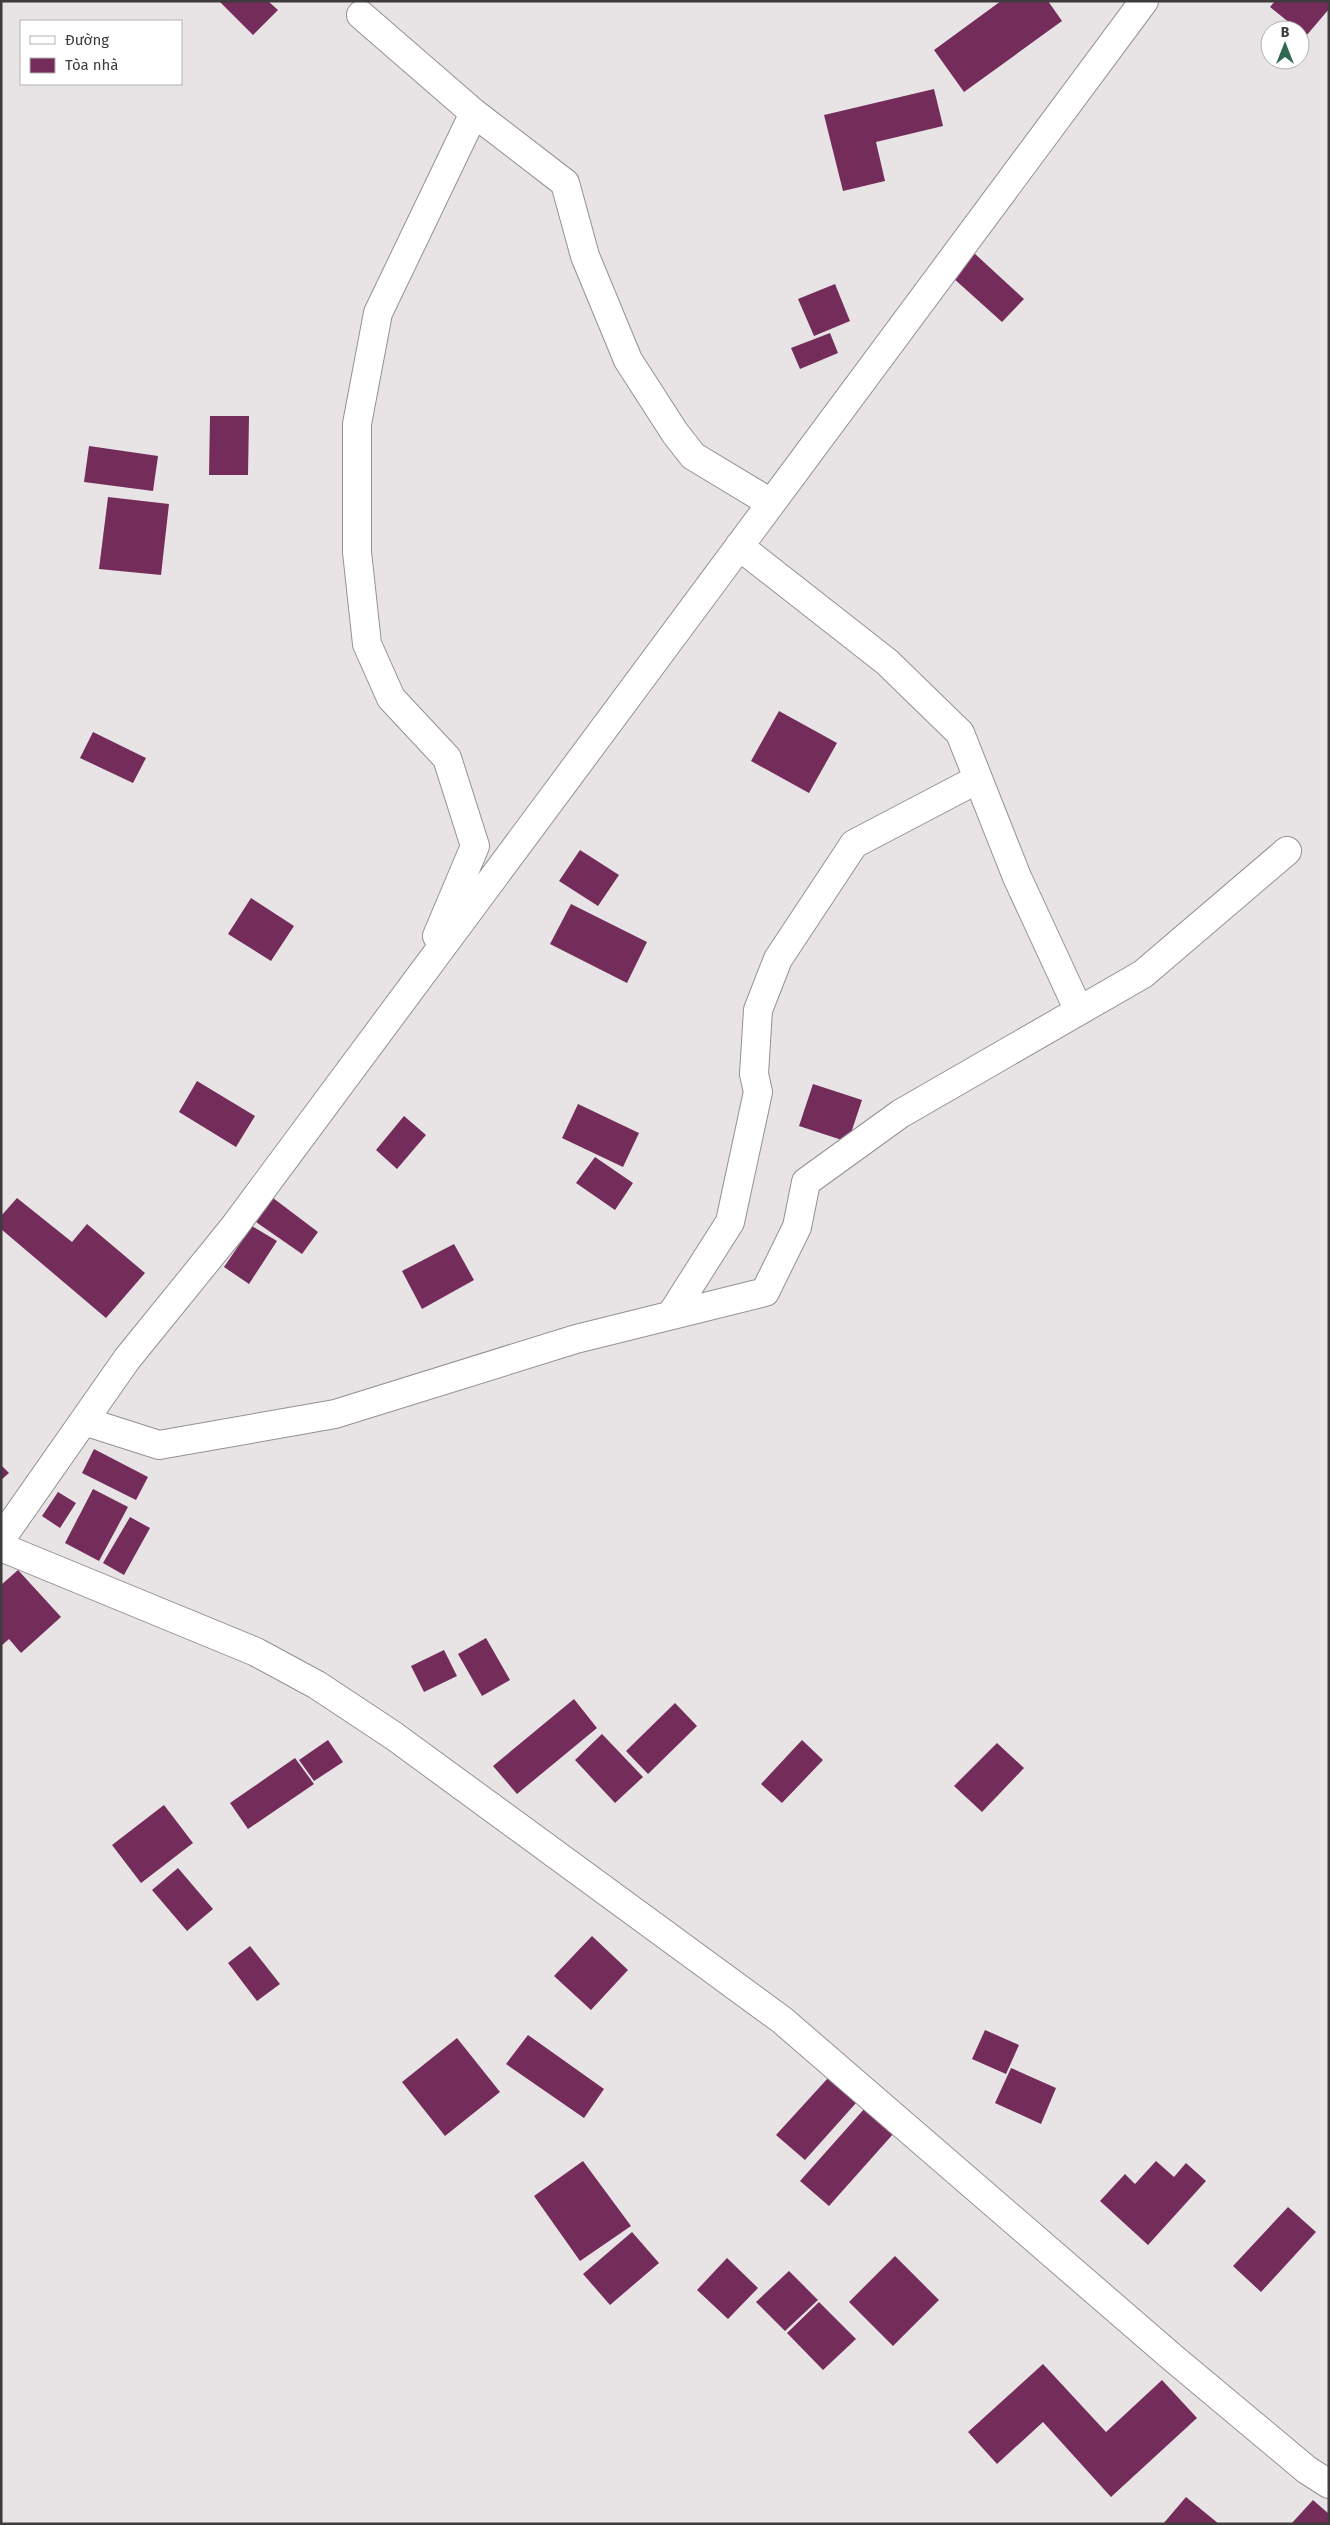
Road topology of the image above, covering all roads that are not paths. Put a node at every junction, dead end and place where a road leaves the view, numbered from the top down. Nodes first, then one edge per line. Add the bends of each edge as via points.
1 (1144, 1) edge
2 (361, 15) dead end
3 (474, 113) junction
4 (772, 503) junction
5 (739, 546) junction
6 (978, 778) junction
7 (1287, 851) dead end
8 (422, 974) junction
9 (1079, 1011) junction
10 (671, 1315) junction
11 (84, 1421) junction
12 (1, 1539) edge
13 (1, 1547) edge
14 (1329, 2484) edge

1 - 4 street
2 - 3 street
3 - 4 street via 565,183 585,256 628,360 675,433 693,456
3 - 8 street via 378,313 357,424 357,552 367,644 391,698 448,758 475,846
4 - 5 street
5 - 6 street via 887,662 953,726 960,733
5 - 8 street
6 - 9 street via 1017,877
6 - 10 street via 854,844 778,960 758,1010 754,1074 758,1092 730,1222
7 - 9 street via 1144,974
8 - 11 street via 234,1227 127,1359
9 - 10 street via 900,1114 806,1182 797,1227 765,1292
10 - 11 street via 576,1339 335,1414 159,1445
11 - 12 street
13 - 14 street via 256,1652 317,1685 394,1736 782,2020 1173,2358 1306,2470

